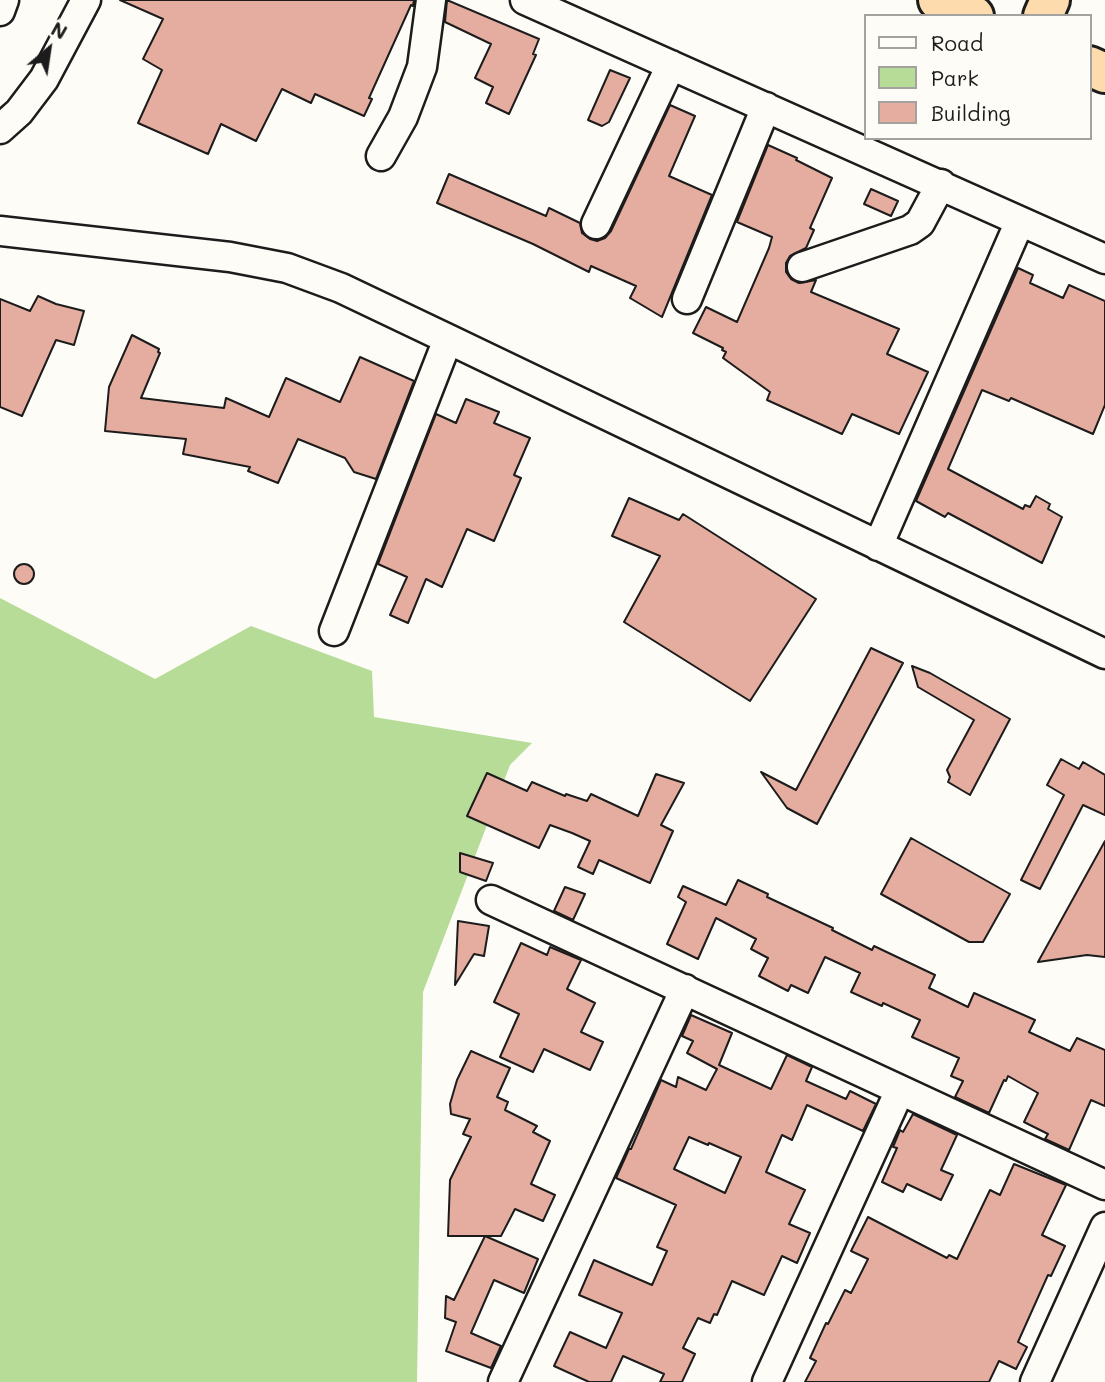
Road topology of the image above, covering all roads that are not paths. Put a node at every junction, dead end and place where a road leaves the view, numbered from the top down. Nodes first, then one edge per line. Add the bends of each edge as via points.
1 (4, 0) edge
2 (86, 0) edge
3 (431, 0) edge
4 (525, 0) edge
5 (938, 0) edge
6 (0, 11) edge
7 (970, 14) edge
8 (671, 65) junction
9 (766, 107) junction
10 (0, 129) edge
11 (381, 156) dead end
12 (941, 184) junction
13 (1020, 221) junction
14 (596, 224) dead end
15 (0, 231) edge
16 (1105, 259) edge
17 (802, 267) dead end
18 (687, 299) dead end
19 (448, 339) junction
20 (878, 546) junction
21 (334, 631) dead end
22 (1105, 654) edge
23 (491, 900) dead end
24 (685, 989) junction
25 (900, 1090) junction
26 (1105, 1185) edge
27 (1105, 1227) edge
28 (503, 1382) edge
29 (767, 1382) edge
30 (1035, 1382) edge

1 - 6 street
2 - 10 street via 44,79
3 - 11 street via 422,67 403,117
4 - 8 street
5 - 7 highway
8 - 9 street
8 - 14 street
9 - 12 street
9 - 18 street
12 - 13 street
12 - 17 street via 920,223 910,230
13 - 16 street
13 - 20 street
15 - 19 street via 230,257 287,268
19 - 20 street
19 - 21 street
20 - 22 street
23 - 24 street
24 - 25 street
24 - 28 street
25 - 26 street
25 - 29 street
27 - 30 street

